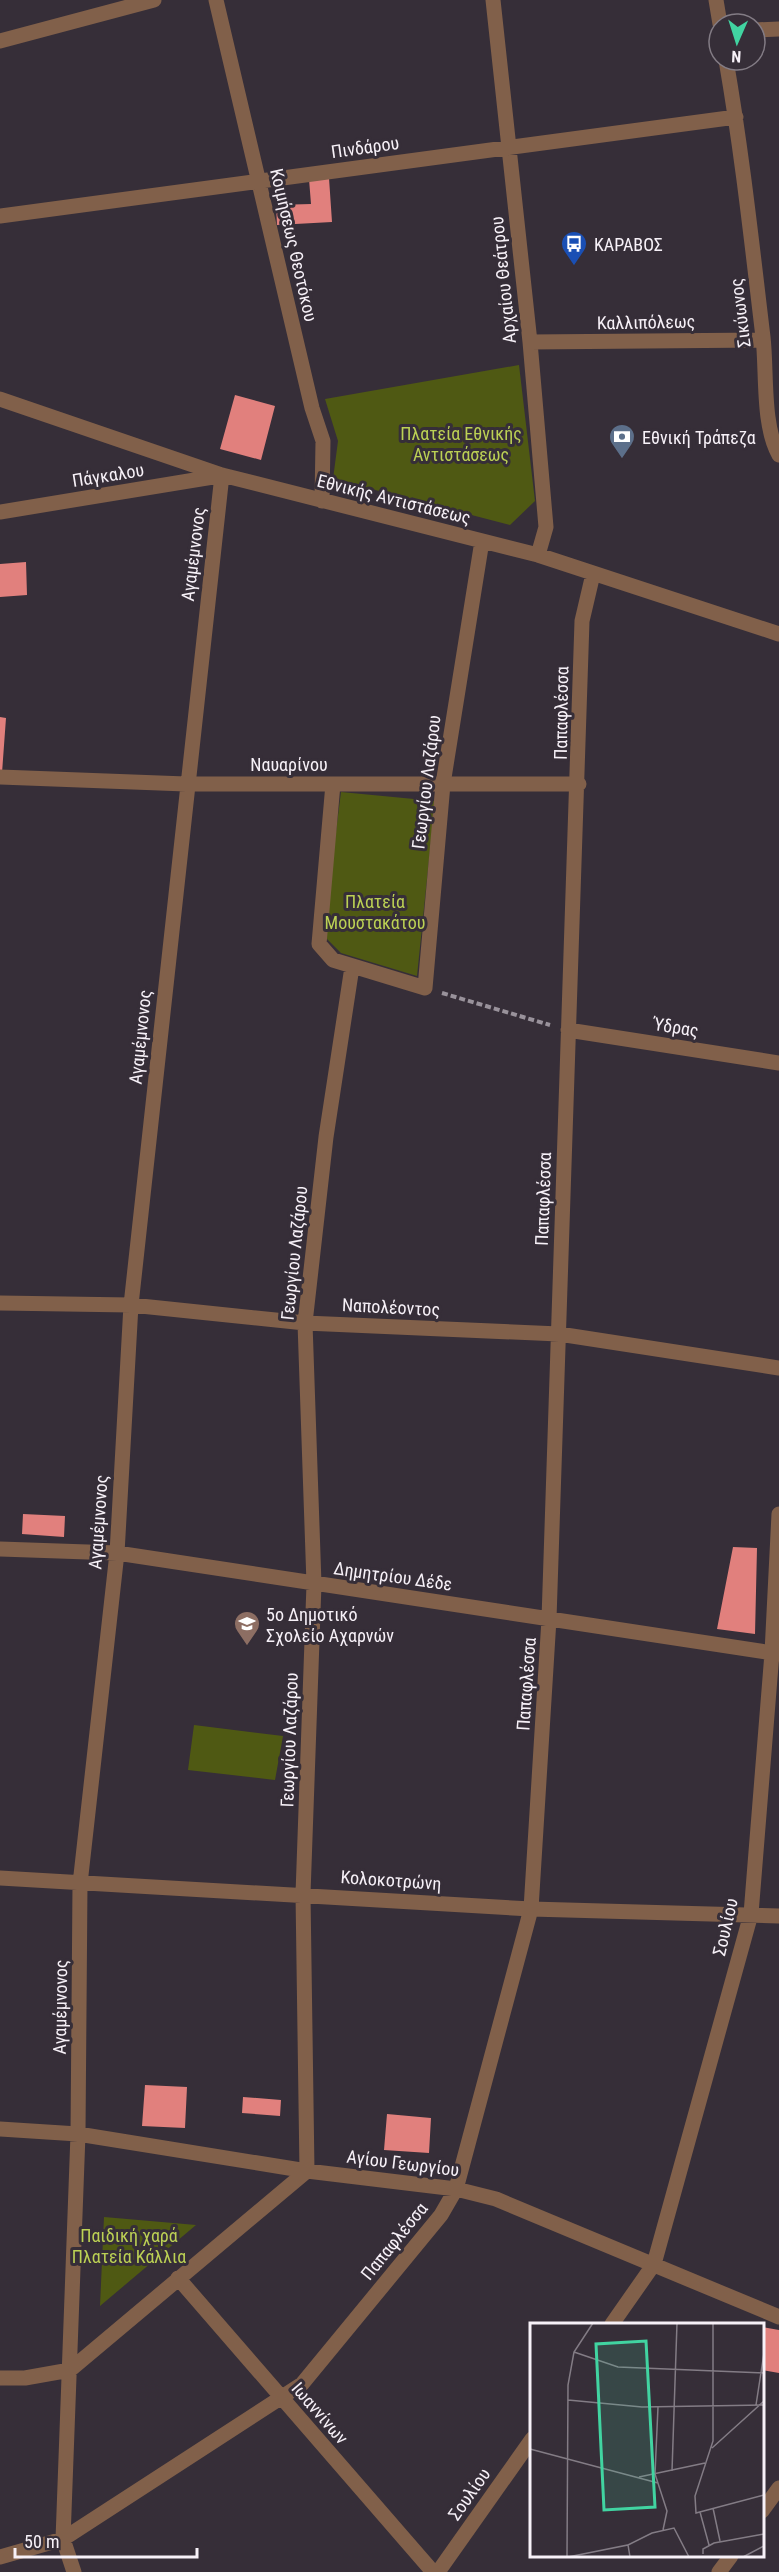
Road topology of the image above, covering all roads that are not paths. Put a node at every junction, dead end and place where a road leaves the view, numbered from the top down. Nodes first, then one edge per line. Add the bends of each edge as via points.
1 (154, 0) edge
2 (216, 0) edge
3 (493, 0) edge
4 (0, 40) edge
5 (728, 72) edge
6 (736, 117) junction
7 (508, 148) junction
8 (259, 181) junction
9 (0, 216) edge
10 (763, 340) junction
11 (530, 342) junction
12 (0, 399) edge
13 (779, 455) edge
14 (222, 475) junction
15 (322, 501) junction
16 (0, 512) edge
17 (482, 541) junction
18 (538, 555) junction
19 (593, 574) junction
20 (779, 634) edge
21 (0, 777) edge
22 (333, 783) junction
23 (186, 784) junction
24 (442, 784) junction
25 (579, 784) junction
26 (352, 967) junction
27 (568, 1030) junction
28 (779, 1064) edge
29 (0, 1303) edge
30 (131, 1305) junction
31 (305, 1323) junction
32 (559, 1334) junction
33 (779, 1368) edge
34 (779, 1514) edge
35 (0, 1549) edge
36 (117, 1553) junction
37 (314, 1584) junction
38 (549, 1619) junction
39 (775, 1654) edge
40 (0, 1878) edge
41 (80, 1884) junction
42 (303, 1894) junction
43 (531, 1909) junction
44 (751, 1914) junction
45 (779, 1916) edge
46 (0, 2129) edge
47 (78, 2134) junction
48 (307, 2171) junction
49 (456, 2189) junction
50 (654, 2264) junction
51 (178, 2278) junction
52 (779, 2317) edge
53 (613, 2323) edge
54 (70, 2370) junction
55 (0, 2379) edge
56 (281, 2398) junction
57 (530, 2440) edge
58 (779, 2488) edge
59 (764, 2508) edge
60 (63, 2539) junction
61 (730, 2557) edge
62 (0, 2558) edge
63 (74, 2572) edge
64 (433, 2572) edge
65 (438, 2572) edge
66 (719, 2572) edge

1 - 4 street
2 - 8 street, Κοιμήσεως Θεοτόκου
3 - 7 street, Αρχαίου Θεάτρου
5 - 6 street, Σικύωνος
6 - 7 street, Πινδάρου
6 - 10 street, Σικύωνος
7 - 8 street, Πινδάρου
7 - 11 street, Αρχαίου Θεάτρου
8 - 9 street, Πινδάρου
8 - 15 street, Κοιμήσεως Θεοτόκου via 323,441
10 - 11 street, Καλλιπόλεως
10 - 13 street, Σικύωνος via 768,410
11 - 18 street, Αρχαίου Θεάτρου via 546,527
12 - 14 street, Εθνικής Αντιστάσεως
14 - 15 street, Εθνικής Αντιστάσεως
14 - 16 street, Πάγκαλου
14 - 23 street, Αγαμέμνονος
15 - 17 street, Εθνικής Αντιστάσεως
17 - 18 street, Εθνικής Αντιστάσεως
17 - 24 street, Γεωργίου Λαζάρου
18 - 19 street, Εθνικής Αντιστάσεως
19 - 20 street, Εθνικής Αντιστάσεως
19 - 25 street, Παπαφλέσσα via 582,621
21 - 23 street, Ναυαρίνου
22 - 23 street, Ναυαρίνου
22 - 24 street, Ναυαρίνου
22 - 26 street via 319,944 333,960
23 - 30 street, Αγαμέμνονος
24 - 25 street, Ναυαρίνου
24 - 26 street, Γεωργίου Λαζάρου via 425,988
25 - 27 street, Παπαφλέσσα
26 - 31 street, Γεωργίου Λαζάρου via 326,1137
27 - 28 street, Ύδρας
27 - 32 street, Παπαφλέσσα
29 - 30 street, Ναπολέοντος
30 - 31 street, Ναπολέοντος
30 - 36 street, Αγαμέμνονος
31 - 32 street, Ναπολέοντος
31 - 37 street, Γεωργίου Λαζάρου
32 - 33 street, Ναπολέοντος
32 - 38 street, Παπαφλέσσα
34 - 39 street, Σουλίου
35 - 36 street, Δημητρίου Δέδε
36 - 37 street, Δημητρίου Δέδε
36 - 41 street, Αγαμέμνονος
37 - 38 street, Δημητρίου Δέδε
37 - 42 street, Γεωργίου Λαζάρου
38 - 39 street, Δημητρίου Δέδε
38 - 43 street, Παπαφλέσσα
39 - 44 street, Σουλίου
40 - 41 street, Κολοκοτρώνη
41 - 42 street, Κολοκοτρώνη
41 - 47 street, Αγαμέμνονος
42 - 43 street, Κολοκοτρώνη
42 - 48 street, Γεωργίου Λαζάρου
43 - 44 street, Κολοκοτρώνη
43 - 49 street, Παπαφλέσσα
44 - 45 street, Κολοκοτρώνη
44 - 50 street, Σουλίου
46 - 47 street, Αγίου Γεωργίου
47 - 48 street, Αγίου Γεωργίου
47 - 54 street, Αγαμέμνονος
48 - 49 street, Αγίου Γεωργίου
48 - 51 street
49 - 50 street, Αγίου Γεωργίου via 496,2199
49 - 56 street, Παπαφλέσσα via 441,2215 302,2384
50 - 52 street, Αγίου Γεωργίου
50 - 53 street, Σουλίου
51 - 54 street
51 - 56 street, Ιωαννίνων
54 - 55 street
54 - 60 street, Αγαμέμνονος
56 - 60 street, Παπαφλέσσα
56 - 64 street, Ιωαννίνων
57 - 65 street, Σουλίου
58 - 59 street
60 - 62 street, Παπαφλέσσα
60 - 63 street, Αγαμέμνονος
61 - 66 street

